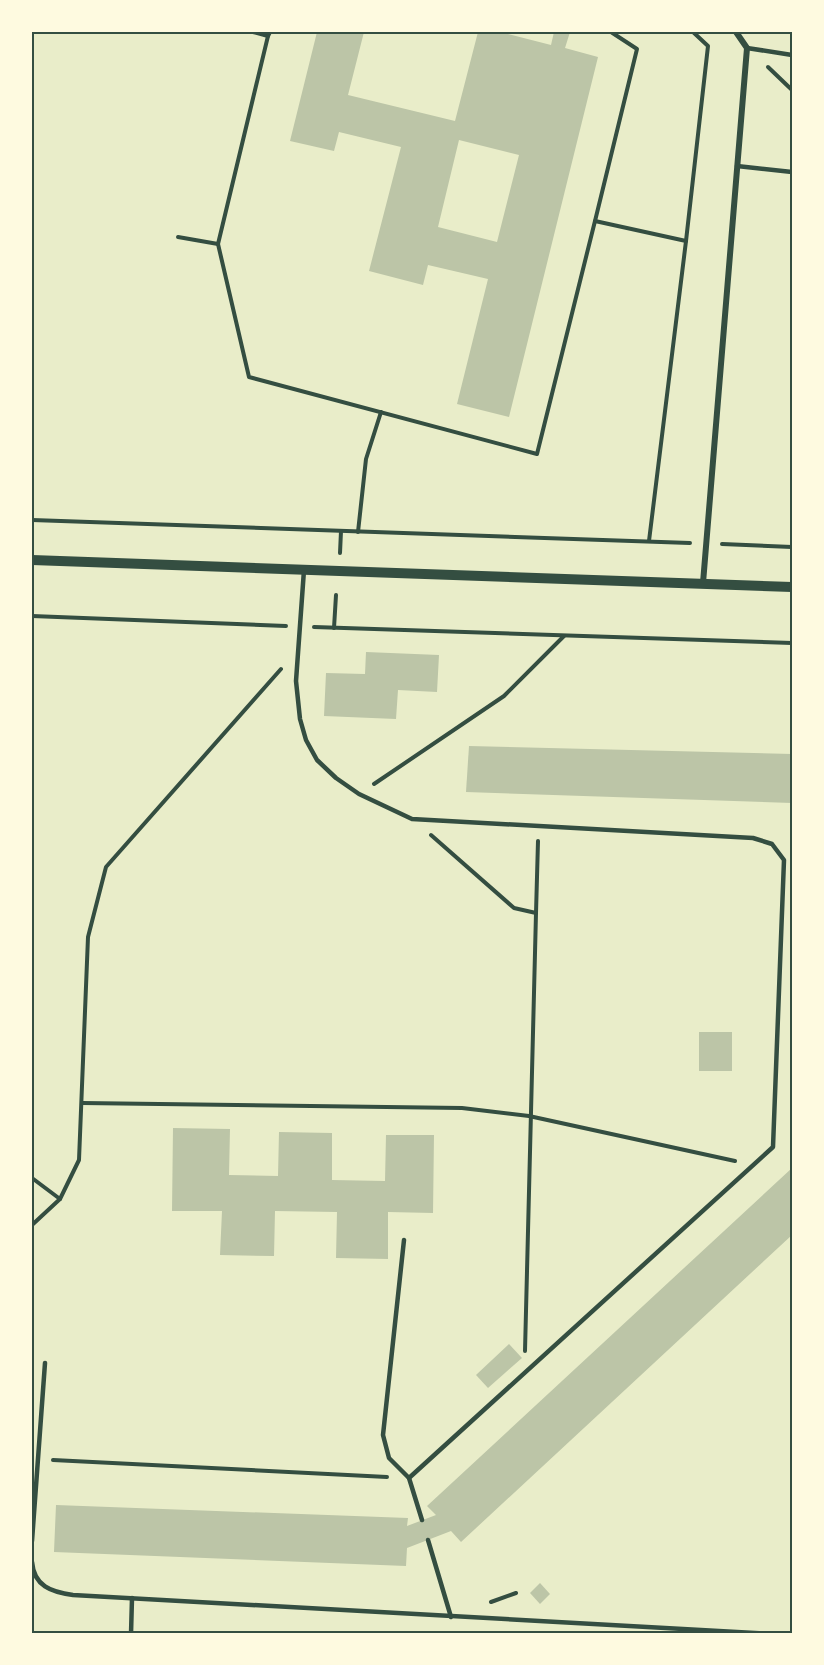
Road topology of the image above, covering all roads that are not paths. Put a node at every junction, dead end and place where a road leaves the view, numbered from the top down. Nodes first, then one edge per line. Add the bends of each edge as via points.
1 (735, 32) edge
2 (747, 48) junction
3 (792, 55) edge
4 (737, 166) junction
5 (792, 171) edge
6 (32, 560) edge
7 (304, 570) junction
8 (703, 584) junction
9 (792, 587) edge
10 (404, 1240) dead end
11 (45, 1363) dead end
12 (409, 1478) junction
13 (422, 1521) dead end
14 (428, 1540) dead end
15 (32, 1541) edge
16 (32, 1562) edge
17 (132, 1598) junction
18 (451, 1617) junction
19 (131, 1634) edge
20 (774, 1634) edge

1 - 2 street
2 - 3 lane
2 - 4 street
4 - 5 lane
4 - 8 street
6 - 7 street
7 - 8 street
7 - 12 lane via 297,696 306,740 323,767 359,794 412,819 753,838 772,844 784,860 773,1147
8 - 9 street
10 - 12 lane via 383,1435 389,1458
11 - 15 lane
12 - 13 lane
14 - 18 lane
16 - 17 lane via 36,1579 49,1589 72,1595
17 - 18 lane
17 - 19 lane
18 - 20 lane

